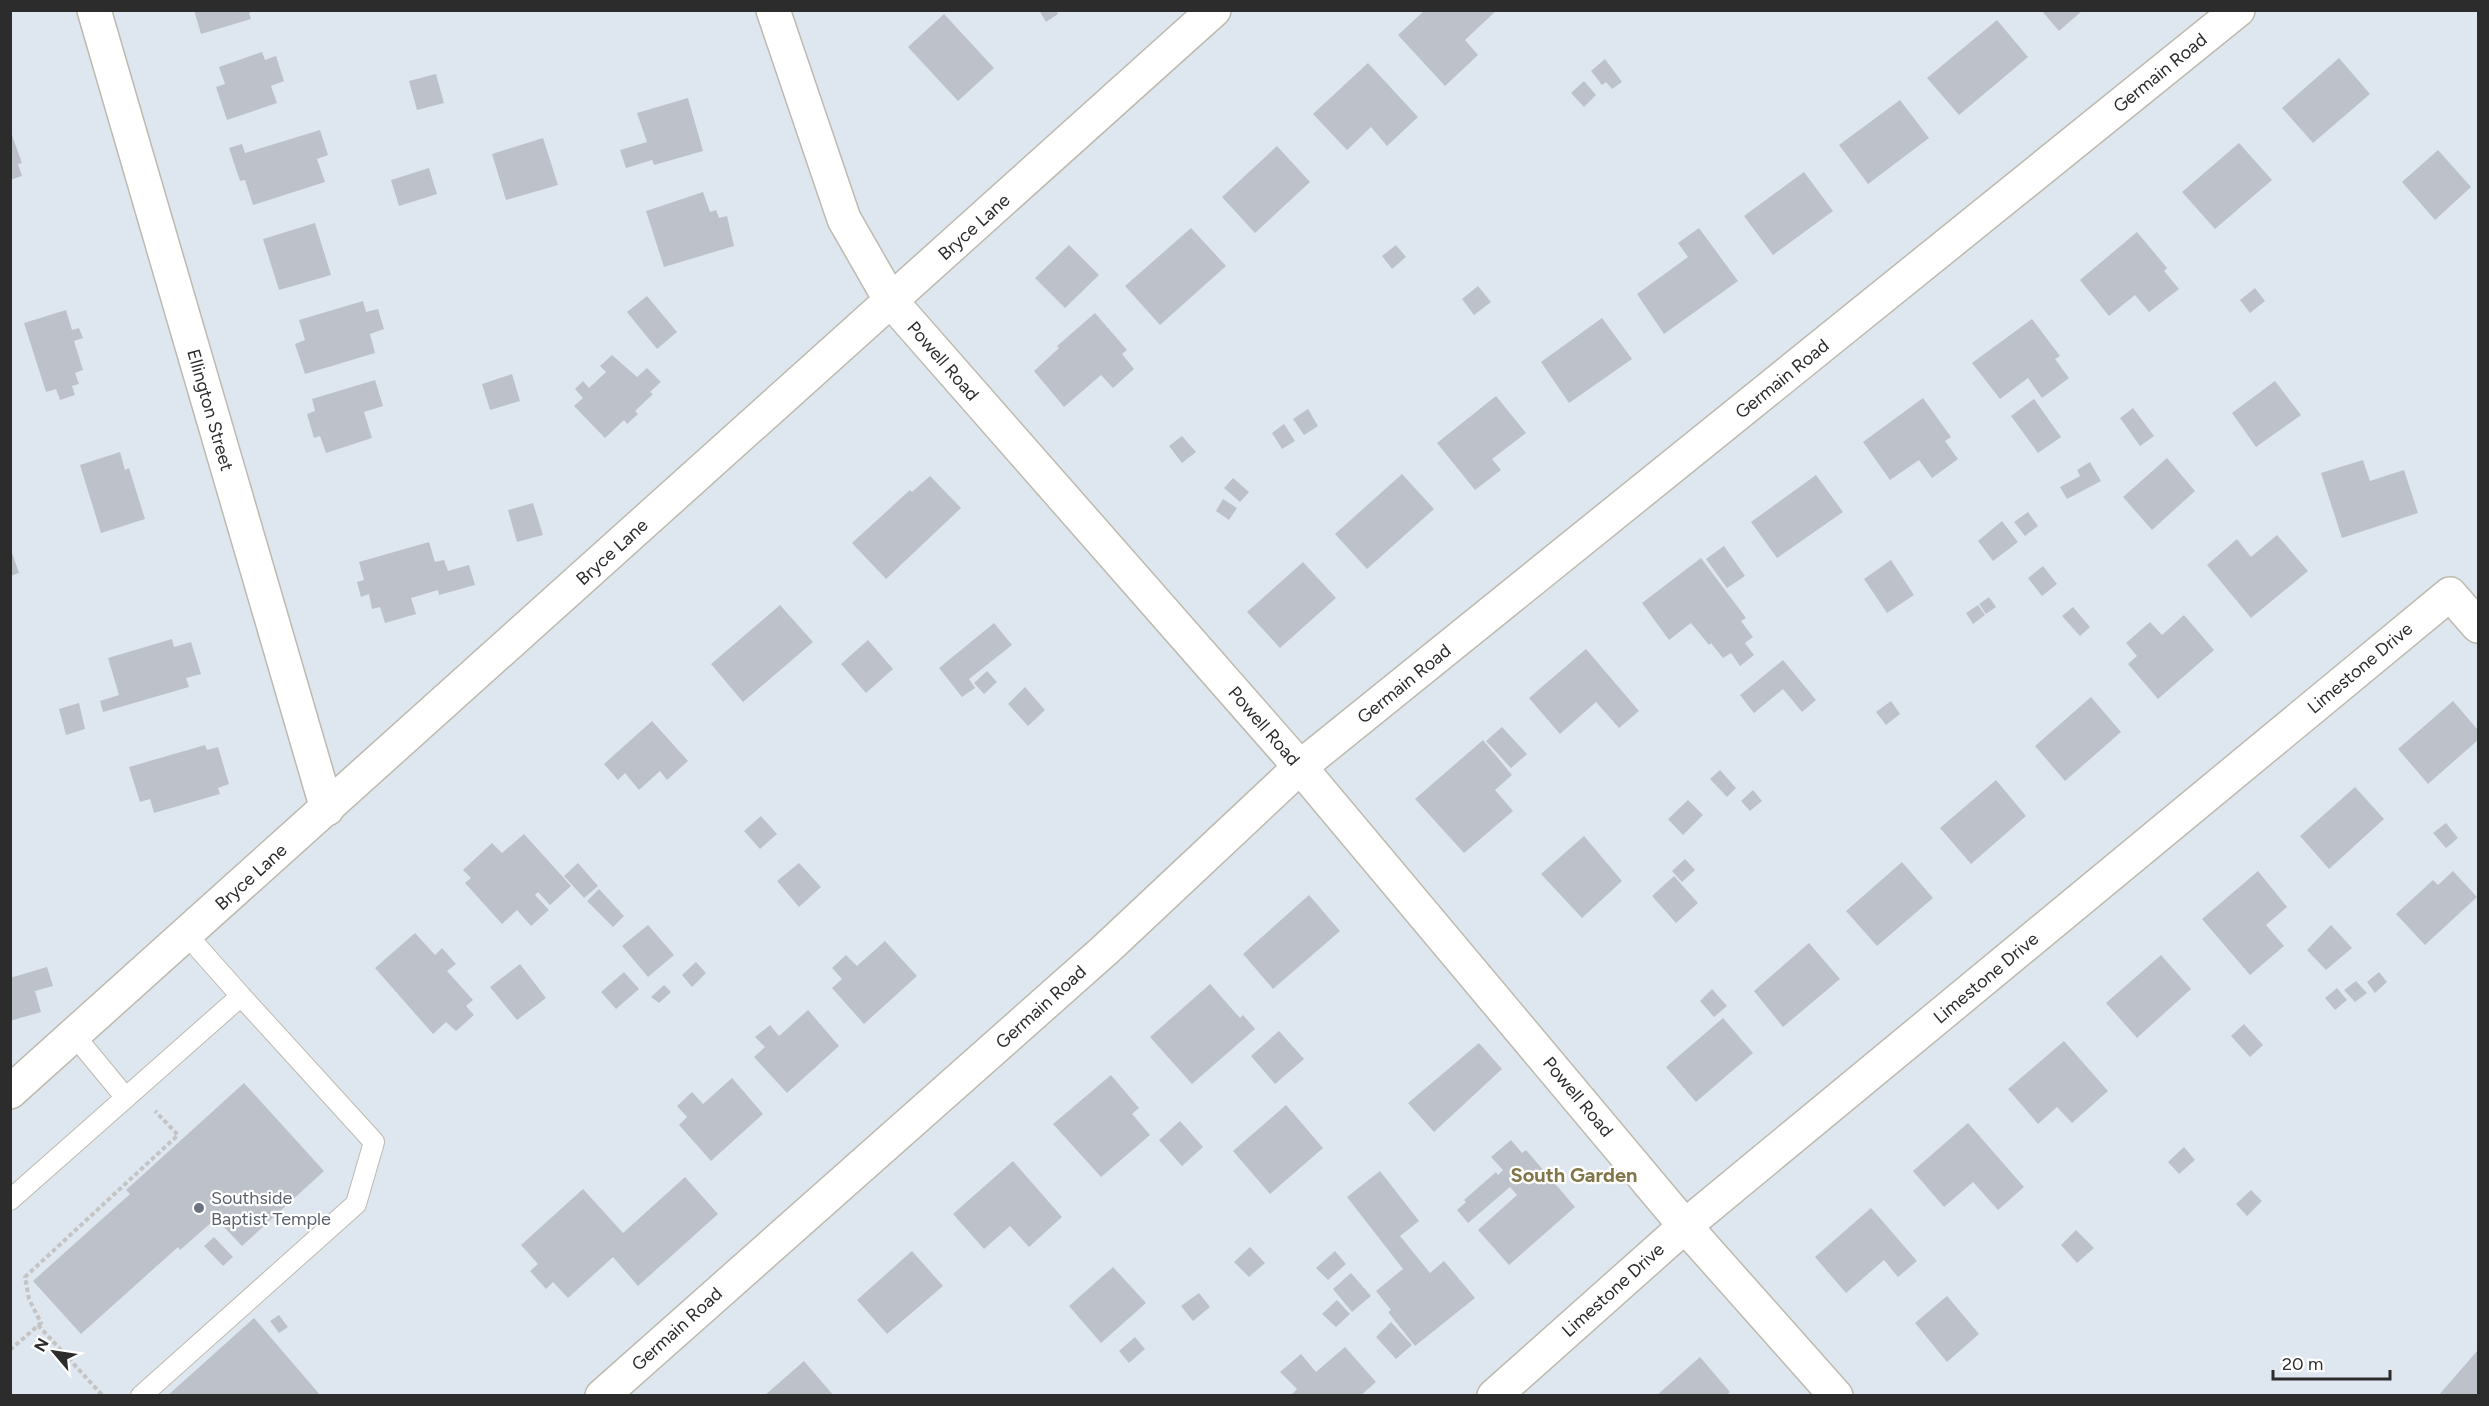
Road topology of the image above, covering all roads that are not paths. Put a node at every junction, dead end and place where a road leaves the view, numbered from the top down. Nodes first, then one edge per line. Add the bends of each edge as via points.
1 (94, 10) edge
2 (773, 10) edge
3 (1214, 10) edge
4 (2238, 10) edge
5 (891, 301) junction
6 (2478, 626) edge
7 (1300, 767) junction
8 (327, 809) junction
9 (186, 934) junction
10 (241, 996) junction
11 (74, 1035) junction
12 (10, 1092) edge
13 (126, 1098) junction
14 (10, 1200) edge
15 (1685, 1226) junction
16 (141, 1395) edge
17 (602, 1395) edge
18 (1494, 1395) edge
19 (1836, 1395) edge

1 - 8 street, Ellington Street
2 - 5 street, Powell Road via 844,219
3 - 5 street, Bryce Lane
4 - 7 street, Germain Road
5 - 7 street, Powell Road
5 - 8 street, Bryce Lane
6 - 15 street, Limestone Drive via 2450,594
7 - 15 street, Powell Road
7 - 17 street, Germain Road via 1105,950
8 - 9 street, Bryce Lane
9 - 10 lane
9 - 11 street, Bryce Lane
10 - 13 lane
10 - 16 lane via 374,1142 356,1204
11 - 12 street, Bryce Lane
11 - 13 lane
13 - 14 lane
15 - 18 street, Limestone Drive
15 - 19 street, Powell Road

